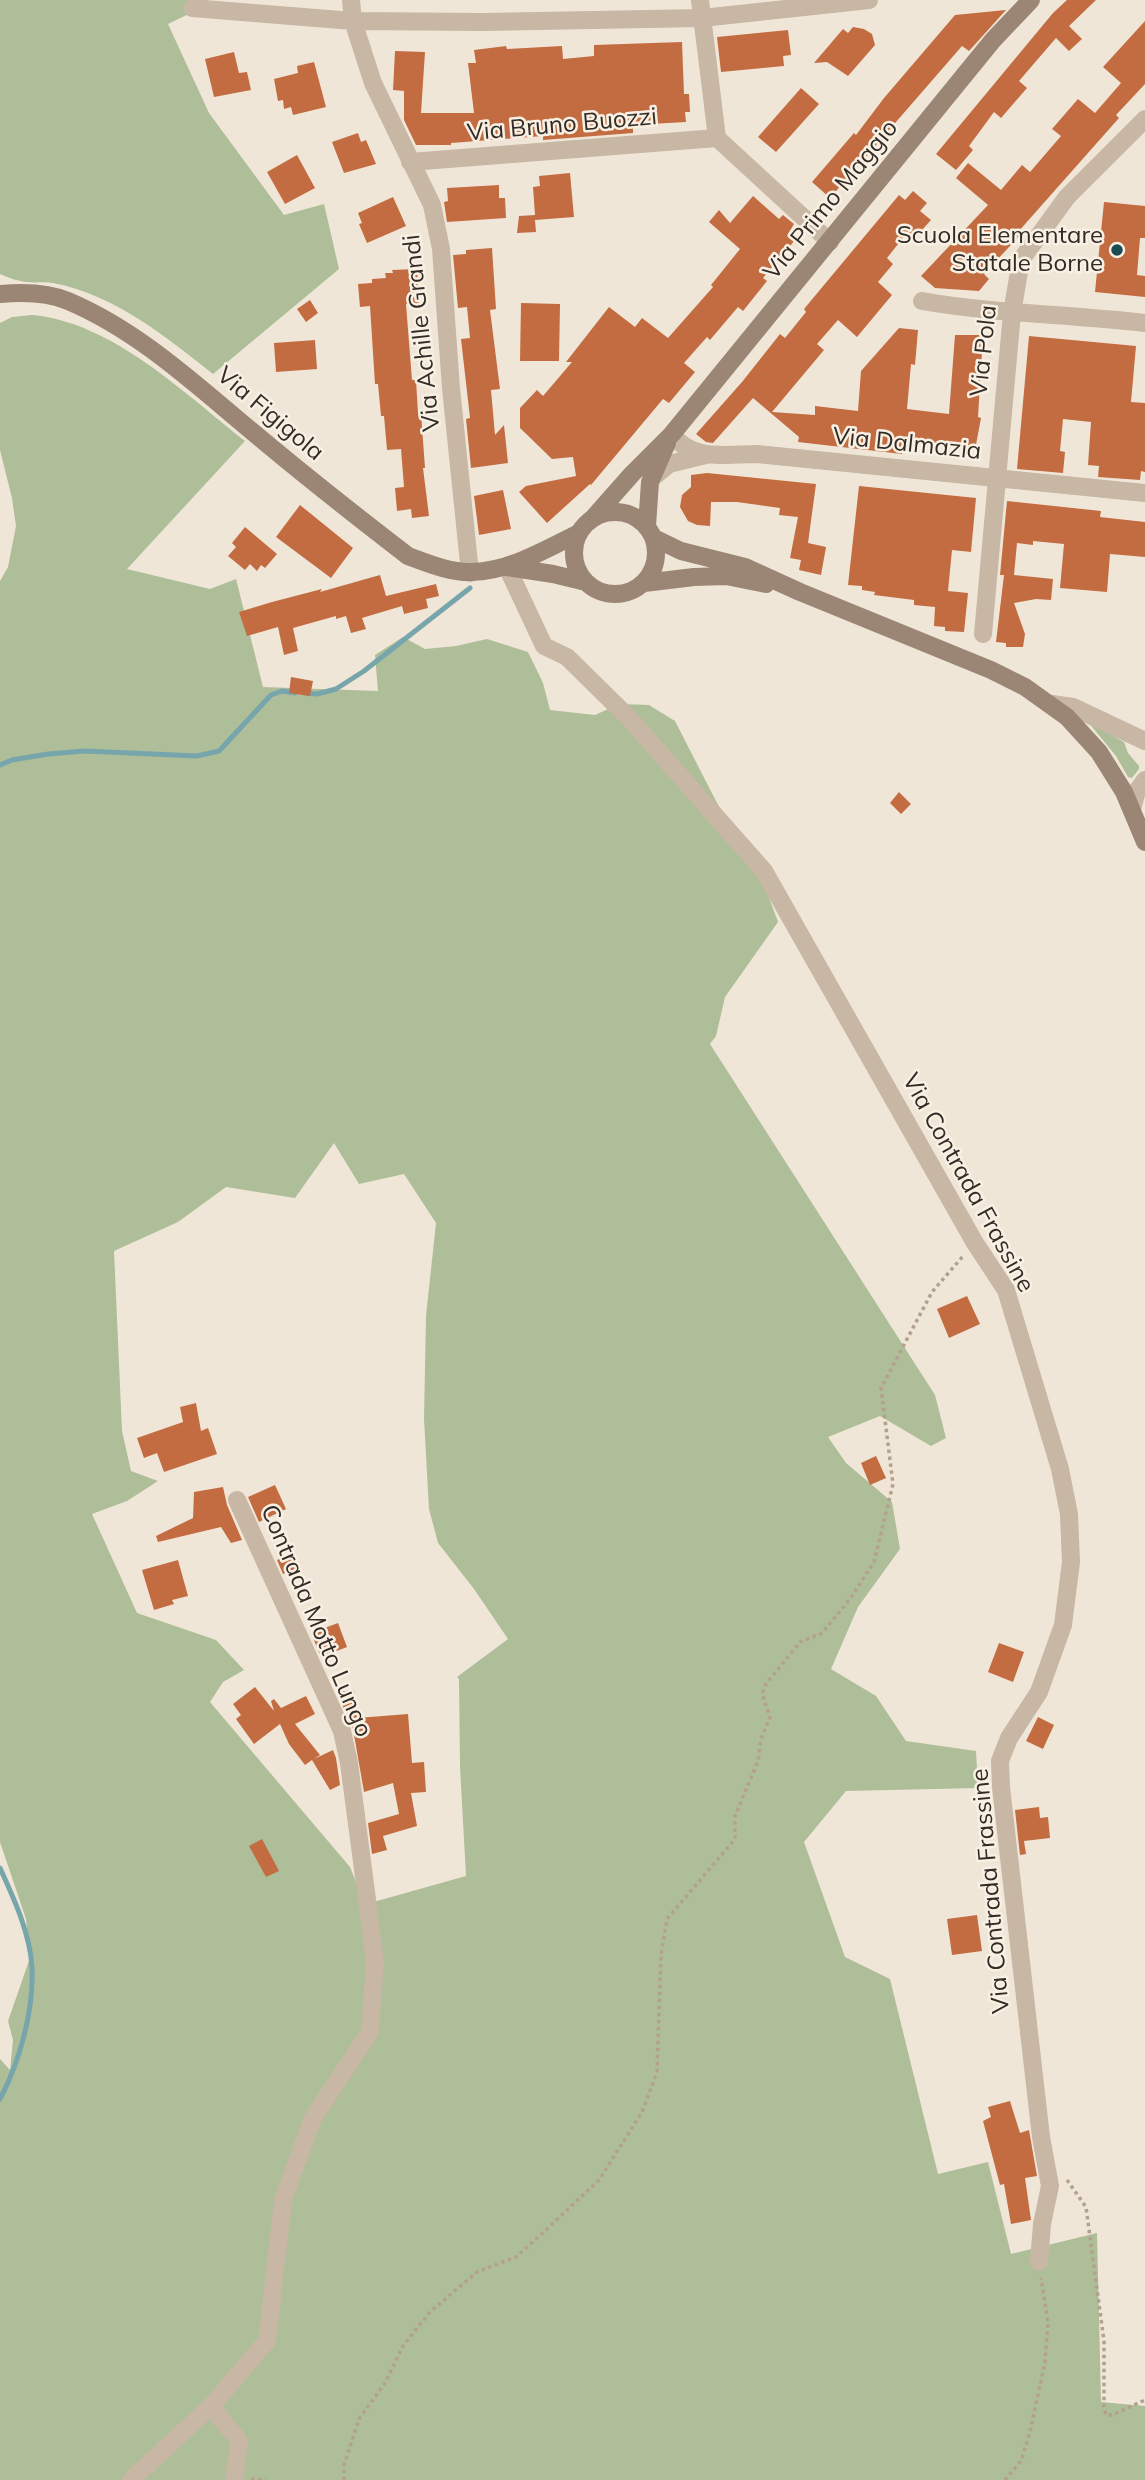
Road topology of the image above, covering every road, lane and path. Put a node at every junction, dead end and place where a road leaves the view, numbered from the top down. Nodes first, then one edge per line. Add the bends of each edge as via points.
1 (351, 0) edge
2 (869, 0) edge
3 (1031, 0) edge
4 (826, 2) edge
5 (192, 8) dead end
6 (701, 9) edge
7 (353, 21) junction
8 (1145, 119) edge
9 (717, 138) junction
10 (410, 162) junction
11 (830, 242) junction
12 (0, 295) edge
13 (922, 301) dead end
14 (1012, 313) junction
15 (1145, 323) edge
16 (672, 434) junction
17 (706, 455) junction
18 (652, 478) junction
19 (996, 478) junction
20 (1145, 493) edge
21 (594, 517) junction
22 (650, 532) junction
23 (579, 533) junction
24 (507, 567) junction
25 (470, 573) junction
26 (586, 582) junction
27 (644, 583) junction
28 (800, 592) junction
29 (984, 634) dead end
30 (1052, 704) junction
31 (1145, 741) edge
32 (1145, 780) edge
33 (1132, 809) junction
34 (1145, 842) edge
35 (975, 1243) junction
36 (237, 1500) dead end
37 (1046, 2168) junction
38 (1039, 2262) joint
39 (1145, 2400) edge
40 (211, 2406) junction
41 (131, 2480) edge
42 (234, 2480) edge
43 (344, 2480) edge
44 (1005, 2480) edge

1 - 7 street, Via Achille Grandi
2 - 4 street
3 - 11 street, Via Primo Maggio via 993,40
4 - 6 street
5 - 7 street
6 - 7 street via 484,22
6 - 9 street
7 - 10 street, Via Achille Grandi via 373,83
8 - 14 street, Via Pola via 1067,197 1021,260
9 - 10 street, Via Bruno Buozzi
9 - 11 street
10 - 25 street, Via Achille Grandi via 432,205 441,249
11 - 16 street, Via Primo Maggio
12 - 25 street, Via Figigola via 24,292 66,300 116,326 167,360 408,556
13 - 14 street
14 - 15 street
14 - 19 street, Via Pola
16 - 17 street via 684,447
16 - 18 street, Via Primo Maggio
16 - 21 street, Via Primo Maggio
17 - 18 street, Via Dalmazia via 669,464
17 - 19 street, Via Dalmazia via 757,454
18 - 22 street, Via Primo Maggio via 647,506
19 - 20 street, Via Dalmazia
19 - 29 street, Via Pola
21 - 22 street via 622,512
21 - 23 street
22 - 27 street via 656,562
22 - 28 street via 681,551 745,567
23 - 24 street
23 - 26 street via 574,558
24 - 25 street, Via Figigola
24 - 26 street
24 - 35 street, Via Contrada Frassine via 544,646 568,657 628,716 764,872
26 - 27 street via 608,594 621,594
27 - 28 street via 726,576
28 - 30 street via 991,670
30 - 31 street via 1073,707
30 - 33 street via 1099,752
32 - 33 street
33 - 34 street
35 - 37 street, Via Contrada Frassine via 1006,1290 1060,1469 1069,1514 1071,1562 1063,1625 1039,1692 1000,1761
35 - 43 path via 932,1292 881,1388 894,1484 874,1562 822,1633 800,1642 766,1684 762,1694 771,1717 735,1816 735,1839 667,1919 661,1955 657,2072 642,2112 598,2180 547,2229 516,2256 477,2272 416,2329 359,2419 344,2465
36 - 40 street, Contrada Motto Lungo via 342,1731 375,1960 370,2032 313,2118 283,2200 267,2341
37 - 38 street, Via Contrada Frassine via 1050,2186
37 - 39 path via 1066,2178 1086,2207 1104,2341 1106,2415
38 - 44 path via 1048,2323 1045,2362 1021,2461
40 - 41 street, Contrada Motto Lungo
40 - 42 street via 239,2441

